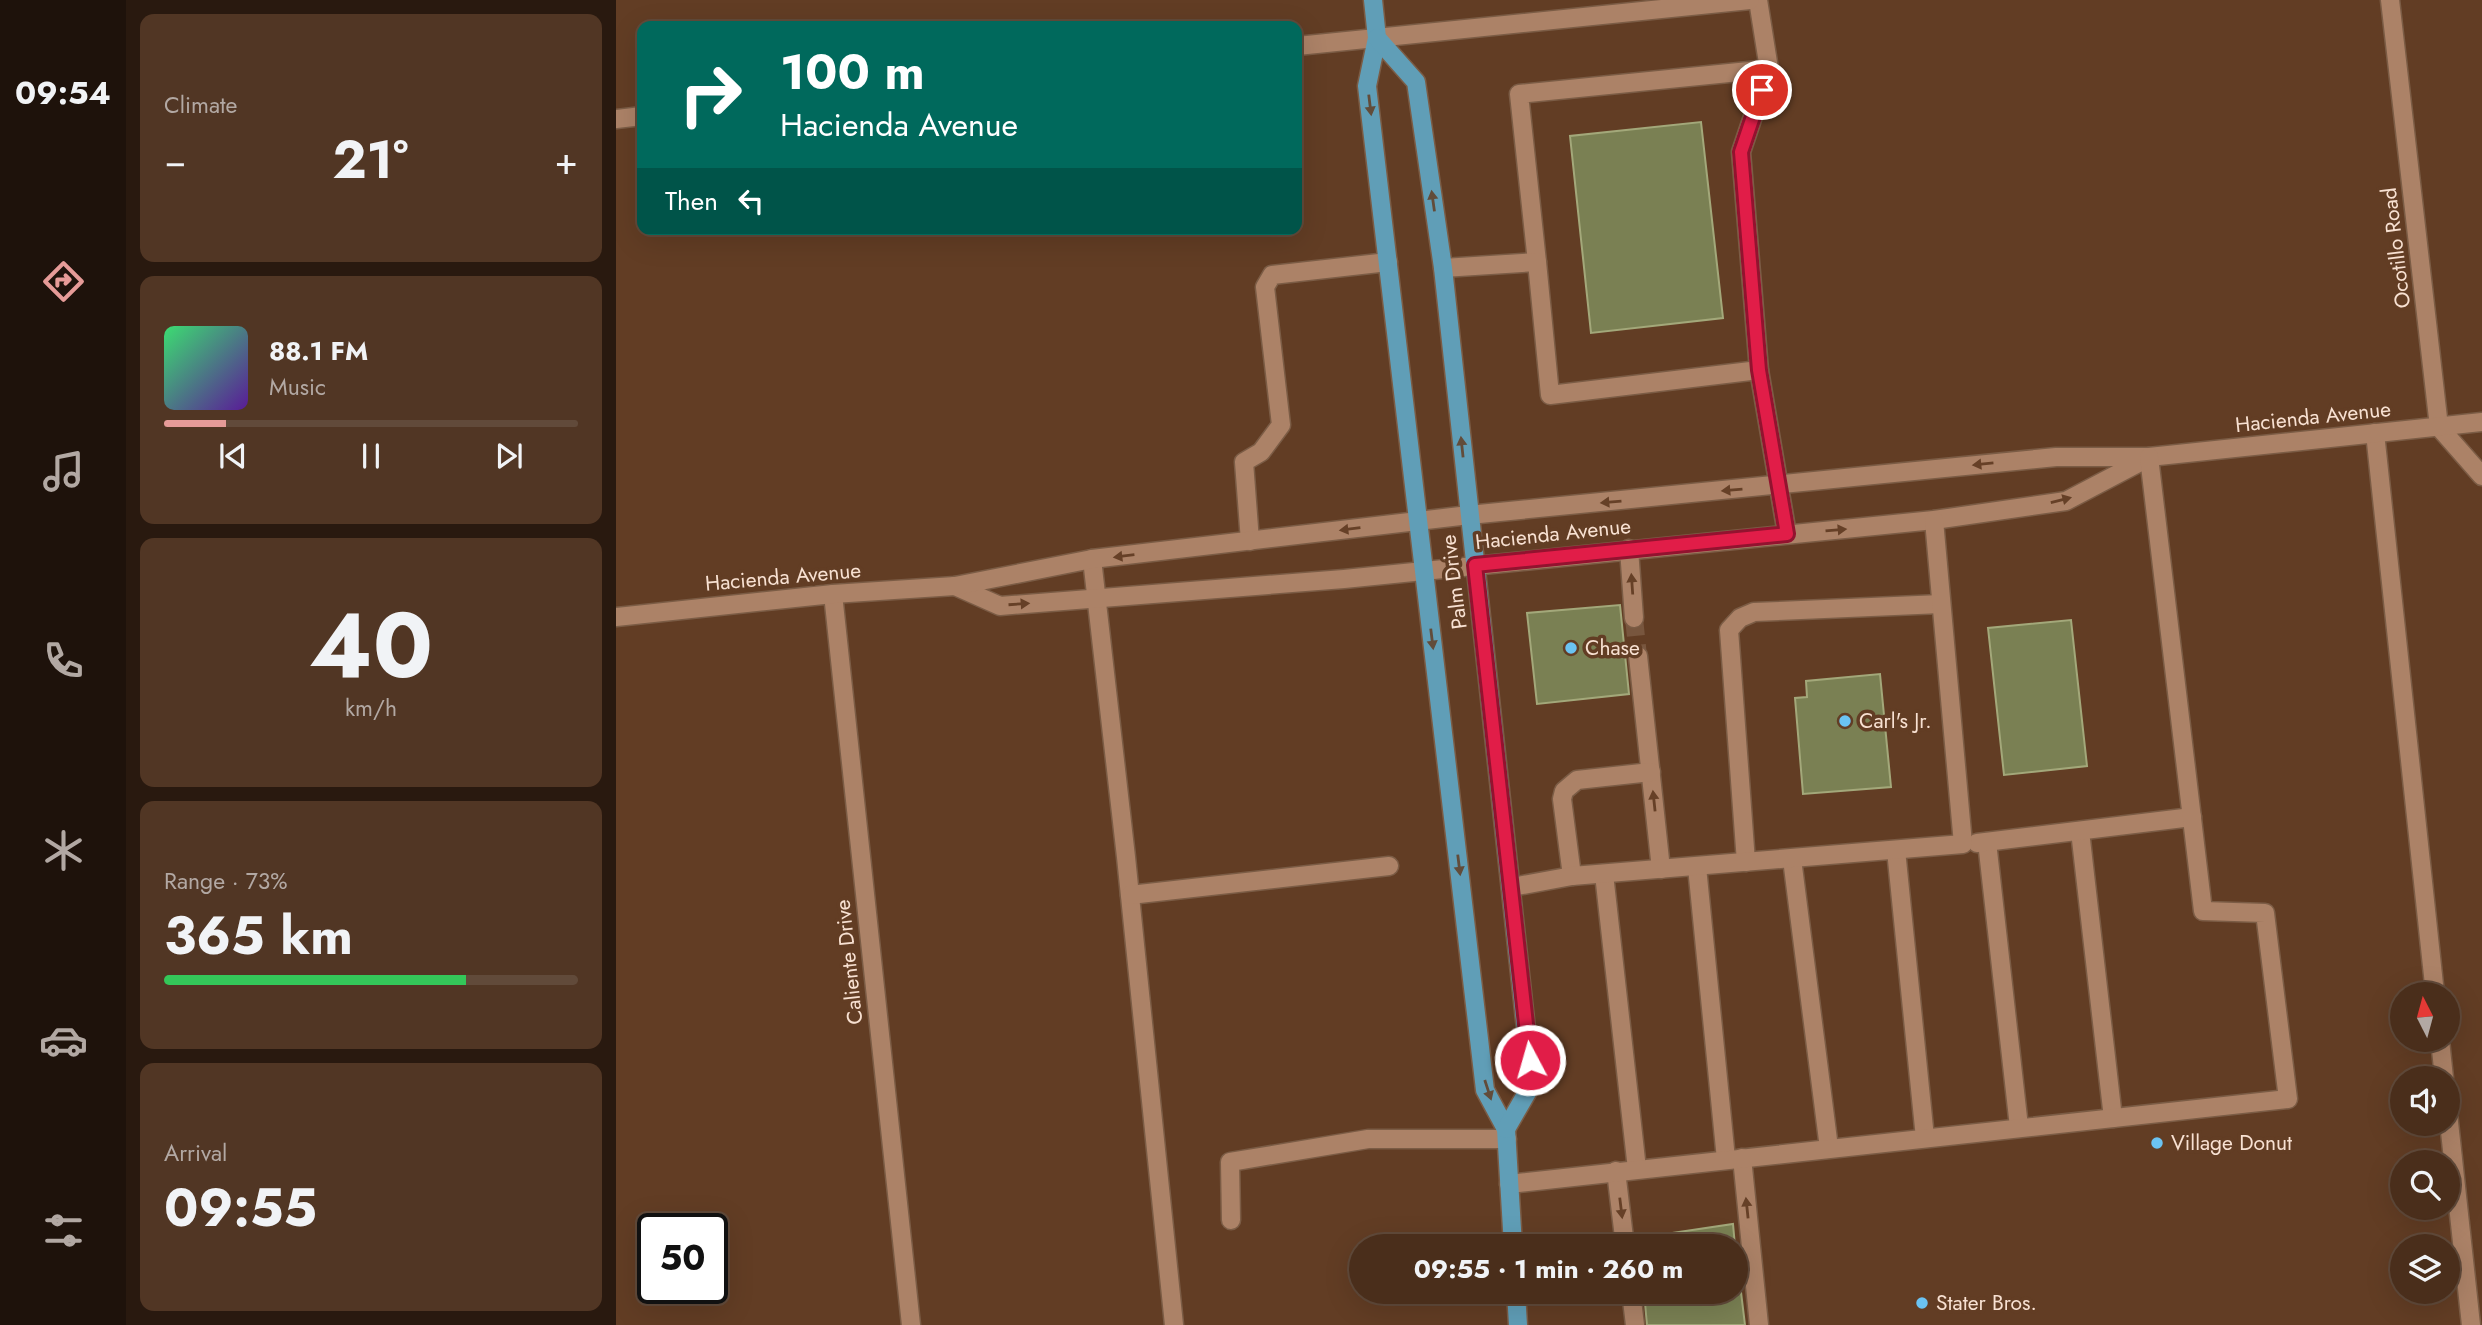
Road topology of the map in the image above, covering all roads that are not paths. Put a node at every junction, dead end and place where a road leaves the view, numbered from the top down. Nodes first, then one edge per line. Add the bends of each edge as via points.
1 (1373, 0) edge
2 (1750, 0) edge
3 (1758, 0) edge
4 (2390, 0) edge
5 (1663, 4) edge
6 (1377, 38) junction
7 (1302, 46) edge
8 (1769, 69) junction
9 (637, 117) edge
10 (616, 119) edge
11 (1388, 262) junction
12 (1537, 262) junction
13 (1443, 268) junction
14 (1759, 370) junction
15 (2482, 422) edge
16 (2439, 427) junction
17 (2375, 433) junction
18 (2149, 457) junction
19 (2482, 476) edge
20 (1779, 486) junction
21 (1469, 515) junction
22 (1934, 520) junction
23 (1418, 521) junction
24 (1787, 534) junction
25 (1250, 541) junction
26 (1629, 549) junction
27 (1092, 559) junction
28 (1475, 565) junction
29 (1424, 571) junction
30 (955, 586) junction
31 (833, 594) junction
32 (1097, 598) junction
33 (1941, 604) junction
34 (616, 617) edge
35 (1634, 618) tunnel mouth
36 (1638, 656) tunnel mouth
37 (1651, 772) junction
38 (2192, 817) junction
39 (2080, 831) junction
40 (1987, 842) junction
41 (1963, 844) junction
42 (1896, 850) junction
43 (1792, 859) junction
44 (1746, 862) junction
45 (1389, 866) dead end
46 (1696, 866) junction
47 (1661, 869) junction
48 (1604, 874) junction
49 (1572, 876) junction
50 (1512, 887) junction
51 (1130, 895) junction
52 (2434, 982) edge
53 (2113, 1118) junction
54 (2019, 1127) junction
55 (1507, 1134) junction
56 (2450, 1136) edge
57 (1924, 1138) junction
58 (1829, 1148) junction
59 (1734, 1159) junction
60 (1637, 1169) junction
61 (1616, 1171) junction
62 (1509, 1184) junction
63 (1231, 1220) dead end
64 (1512, 1234) edge
65 (1624, 1234) edge
66 (1517, 1304) edge
67 (1632, 1304) edge
68 (911, 1325) edge
69 (1174, 1325) edge
70 (1518, 1325) edge
71 (1635, 1325) edge
72 (1759, 1325) edge
73 (2471, 1325) edge

1 - 6 main road, Palm Drive
2 - 5 street
3 - 8 street
4 - 16 street, Ocotillo Road
5 - 6 street
6 - 7 street
6 -> 11 main road, Palm Drive via 1367,86
13 -> 6 main road, Palm Drive via 1416,82
8 - 12 street via 1519,94
8 - 14 street via 1741,152
9 - 10 street
11 - 23 main road, Palm Drive
11 - 25 street via 1272,275 1265,287 1281,425 1261,452 1244,462
12 - 13 street
12 - 14 street via 1550,395
21 -> 13 main road, Palm Drive
14 - 20 street
15 - 16 street, Hacienda Avenue
16 - 17 street, Hacienda Avenue
16 - 19 street
17 - 18 street, Hacienda Avenue
17 - 52 street
18 -> 20 street, Hacienda Avenue via 2056,457
22 -> 18 street, Hacienda Avenue via 2066,501
18 - 38 street
20 -> 21 street, Hacienda Avenue
20 - 24 street
21 - 23 street, Hacienda Avenue
21 - 28 main road, Palm Drive
24 -> 22 street, Hacienda Avenue
22 - 33 street
23 -> 25 street, Hacienda Avenue
23 - 29 main road, Palm Drive
24 - 26 street, Hacienda Avenue
25 -> 27 street, Hacienda Avenue
26 - 28 street, Hacienda Avenue
35 -> 26 street
27 - 30 street, Hacienda Avenue
27 - 32 street
28 - 29 street, Hacienda Avenue
28 - 50 main road, Palm Drive
29 - 32 street, Hacienda Avenue
29 -> 55 main road, Palm Drive via 1485,1090
30 - 31 street, Hacienda Avenue
30 -> 32 street, Hacienda Avenue via 1000,606
31 - 34 street, Hacienda Avenue
31 - 68 street, Caliente Drive
32 - 51 street
33 - 41 street
33 - 44 street via 1754,612 1729,630
36 - 37 street
47 -> 37 street
37 - 49 street via 1577,780 1564,791
38 - 39 street
38 - 53 street via 2203,911 2265,913 2288,1099
39 - 40 street
39 - 53 street
40 - 41 street
40 - 54 street
41 - 42 street
42 - 43 street
42 - 57 street
43 - 44 street
43 - 58 street
44 - 46 street
45 - 51 street
46 - 47 street
46 - 59 street
47 - 48 street
48 - 49 street
48 - 60 street
49 - 50 street
50 - 55 main road, Palm Drive via 1532,1084
51 - 69 street
53 - 54 street
54 - 57 street
55 - 62 main road, Palm Drive
55 - 63 street via 1368,1139 1230,1162
56 - 73 street
57 - 58 street
58 - 59 street
59 - 60 street
72 -> 59 street
60 - 61 street
61 - 62 street
61 -> 65 street
62 - 64 main road, Palm Drive
66 - 70 main road
67 - 71 street

